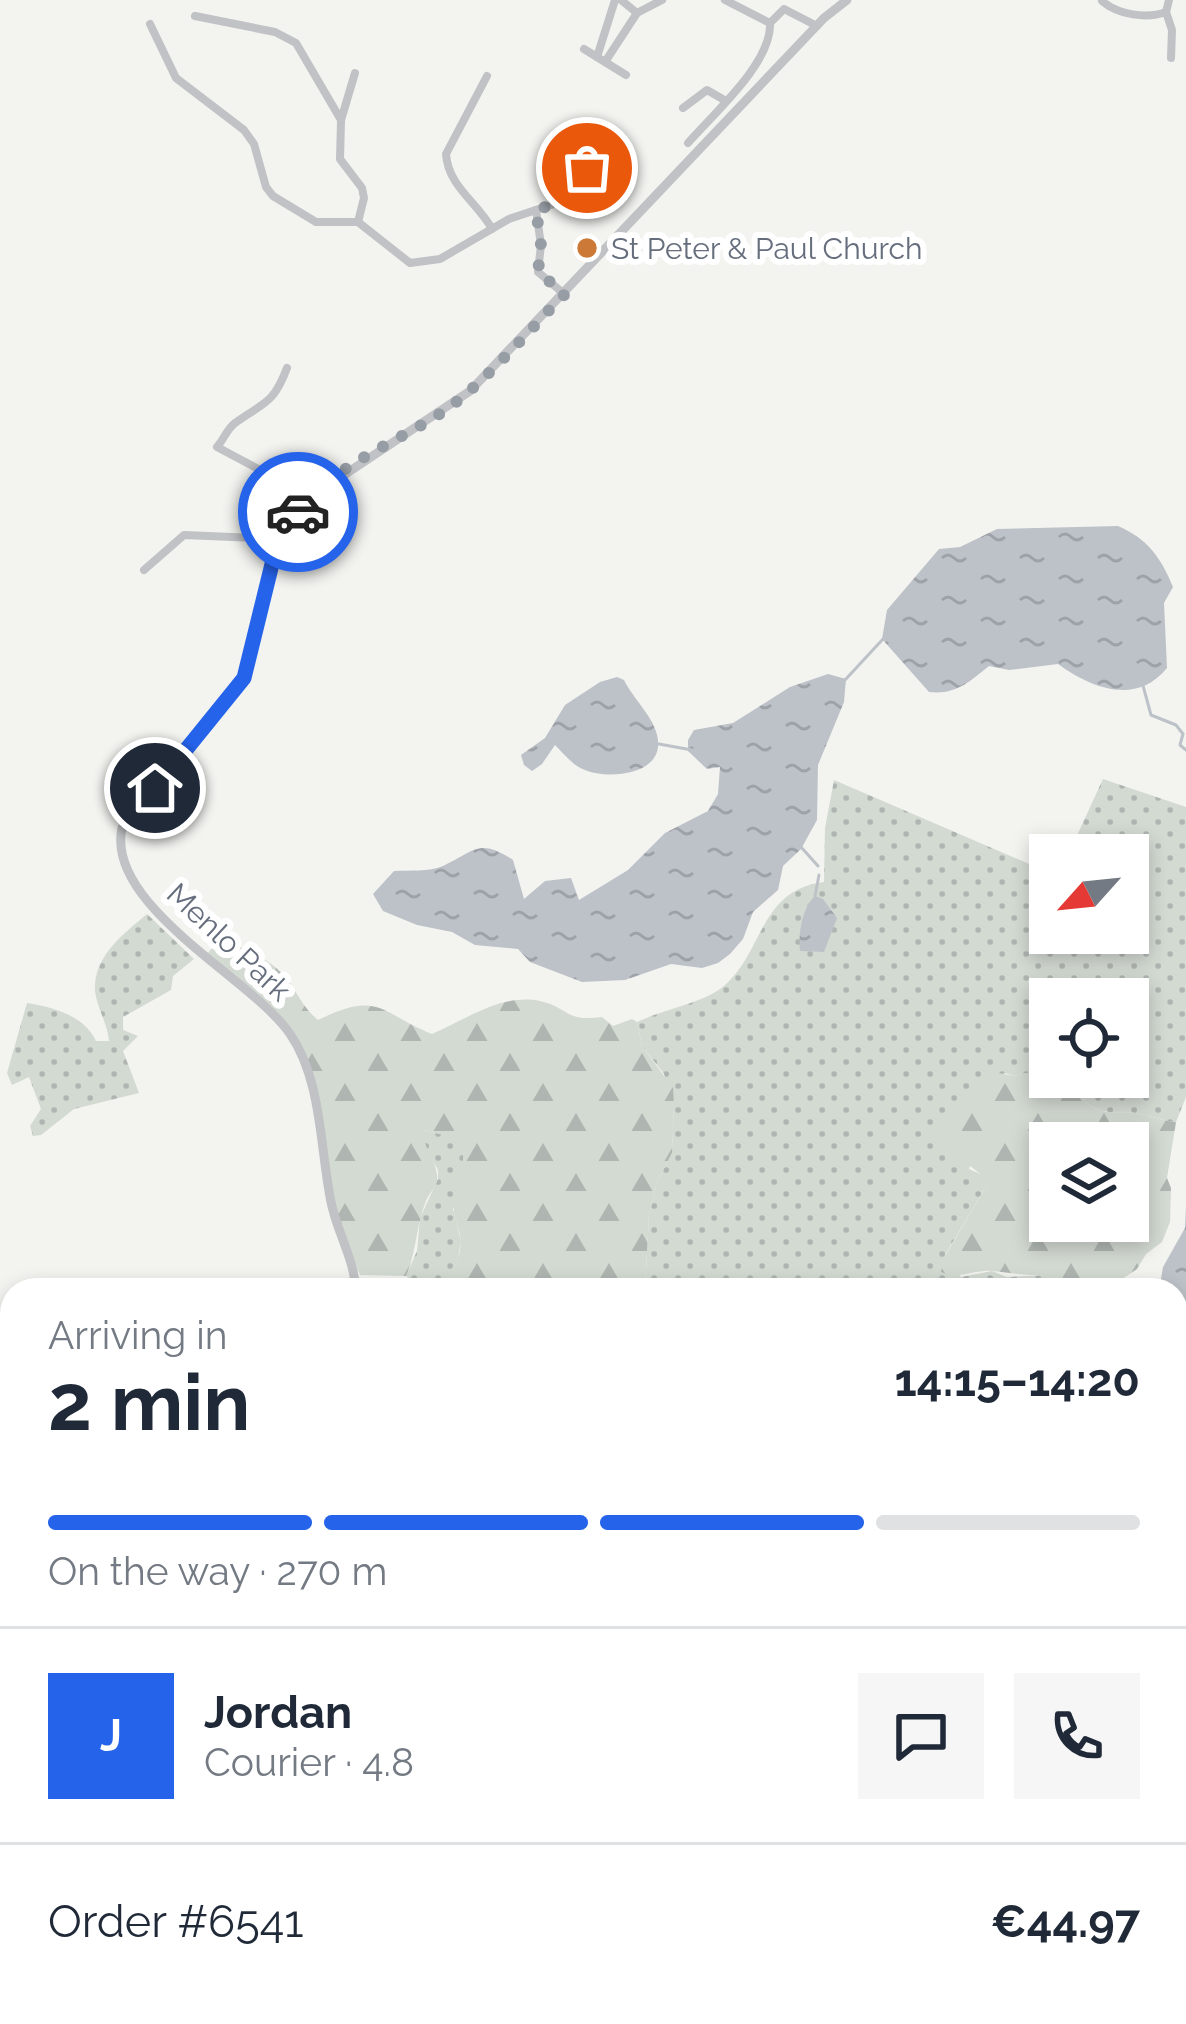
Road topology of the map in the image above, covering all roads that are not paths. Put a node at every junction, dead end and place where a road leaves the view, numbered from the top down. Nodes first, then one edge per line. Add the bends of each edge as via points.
1 (618, 0) edge
2 (662, 0) edge
3 (725, 0) edge
4 (847, 0) edge
5 (1169, 0) edge
6 (1102, 2) edge
7 (783, 4) edge
8 (1166, 12) junction
9 (637, 13) junction
10 (195, 16) dead end
11 (770, 23) junction
12 (150, 24) dead end
13 (817, 26) junction
14 (584, 49) dead end
15 (1171, 58) dead end
16 (601, 59) junction
17 (355, 73) dead end
18 (626, 75) dead end
19 (487, 76) dead end
20 (726, 101) junction
21 (683, 108) dead end
22 (340, 120) junction
23 (575, 137) dead end
24 (688, 143) dead end
25 (536, 210) junction
26 (358, 222) junction
27 (492, 229) junction
28 (565, 294) junction
29 (286, 368) dead end
30 (311, 497) junction
31 (282, 539) junction
32 (144, 570) dead end
33 (353, 1278) edge

1 - 9 street
1 - 16 street
2 - 9 street
3 - 11 street
4 - 13 street
5 - 8 street
6 - 8 street via 1149,16
7 - 11 street
7 - 13 street
8 - 15 street
9 - 16 street
10 - 22 street via 287,36
11 - 20 street via 762,53
12 - 26 street via 176,77 244,130 273,196 316,222
13 - 28 street
14 - 16 street
16 - 18 street
17 - 22 street
19 - 27 street via 446,154 456,184
20 - 21 street via 707,90
20 - 24 street
22 - 26 street via 340,159 364,198
23 - 25 street via 598,187
25 - 27 street
25 - 28 street via 538,272
26 - 27 street via 410,263 440,259
28 - 30 street via 460,399
29 - 30 street via 274,398 217,446
30 - 31 street
31 - 32 street via 184,535
31 - 33 street, Menlo Park via 244,678 129,816 120,839 150,904 290,1034 312,1095

